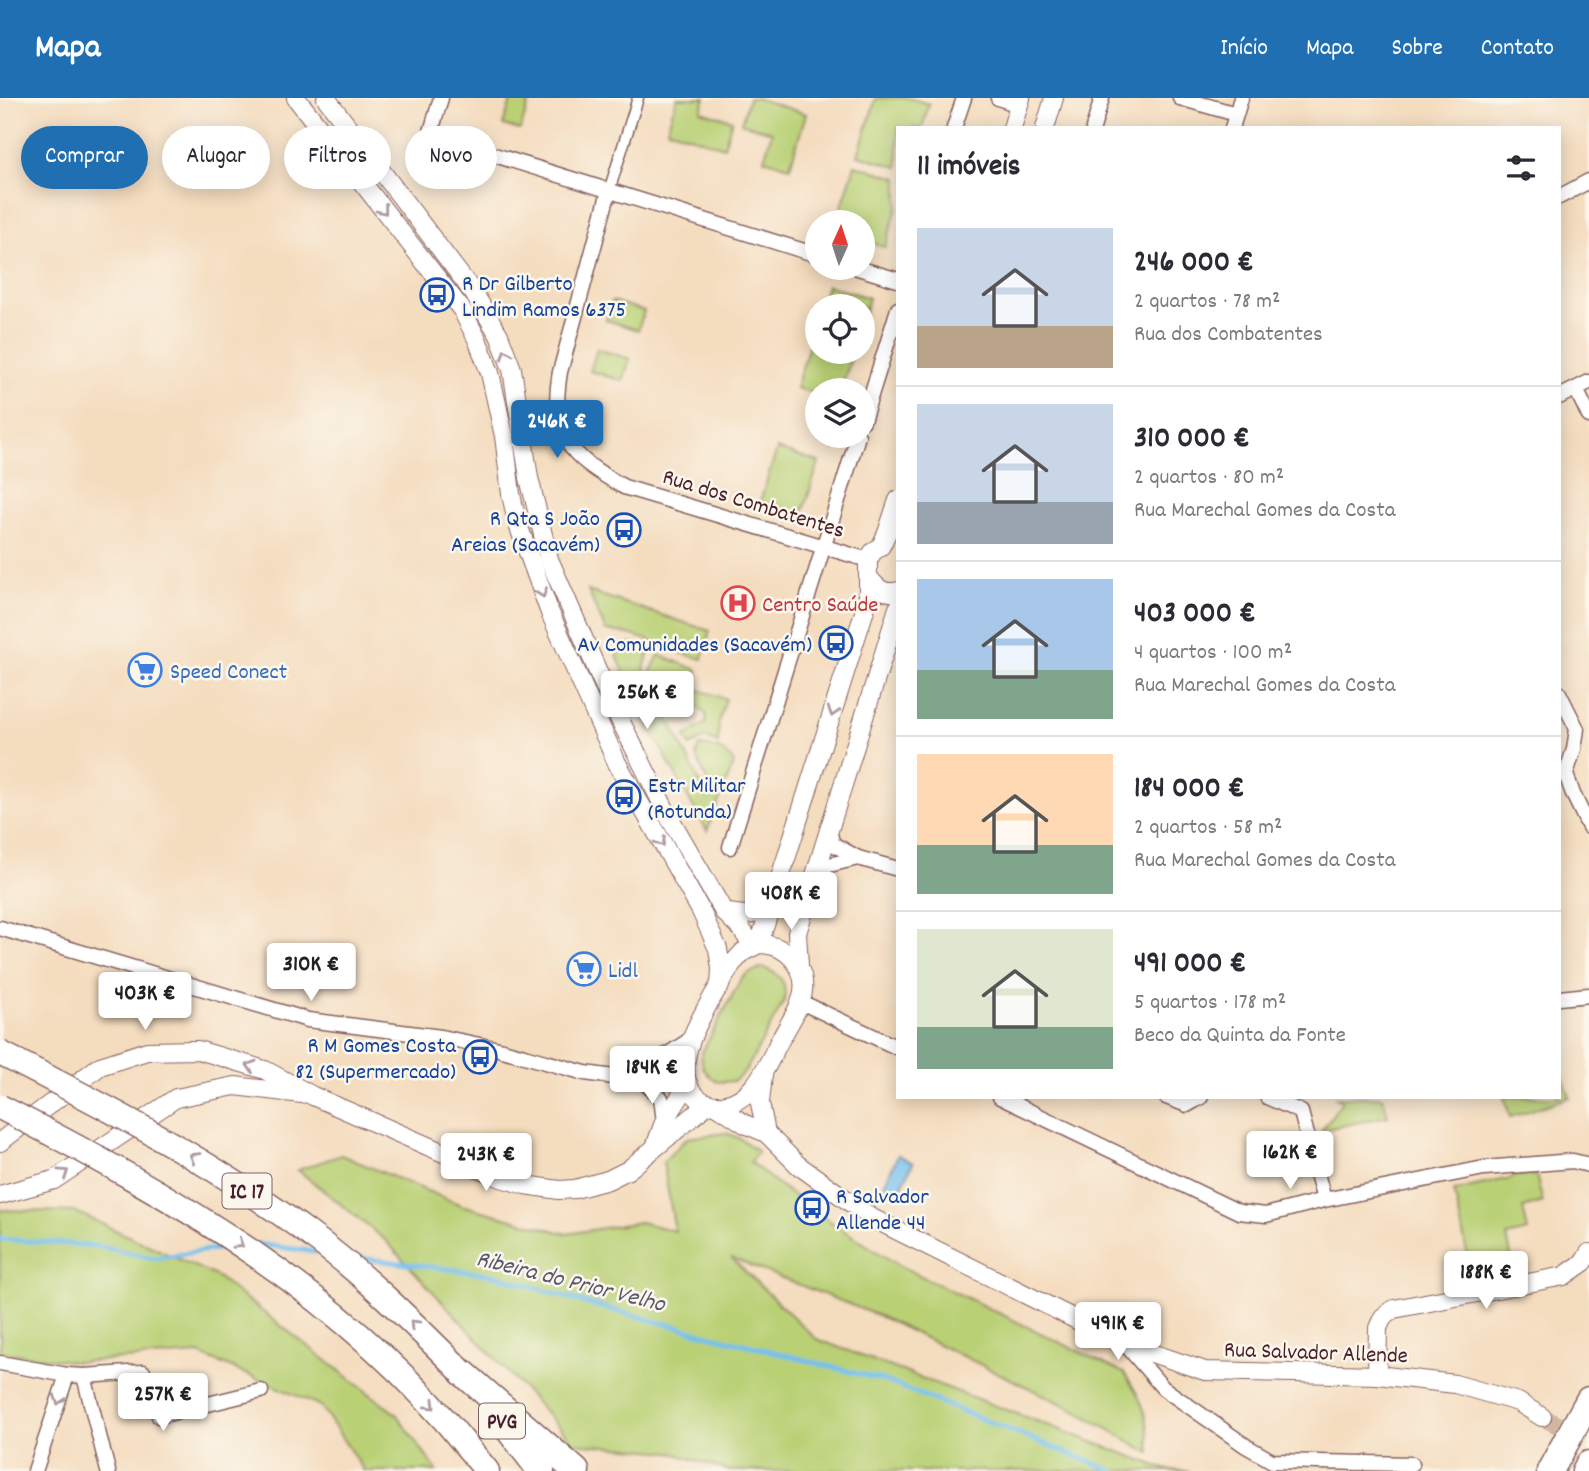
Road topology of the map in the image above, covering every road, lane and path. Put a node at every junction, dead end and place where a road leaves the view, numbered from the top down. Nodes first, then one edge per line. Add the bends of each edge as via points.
1 (296, 98) edge
2 (326, 98) edge
3 (441, 98) edge
4 (638, 98) edge
5 (964, 98) edge
6 (998, 98) edge
7 (1054, 98) edge
8 (1102, 98) edge
9 (1181, 98) edge
10 (1241, 98) edge
11 (1020, 101) edge
12 (1211, 102) edge
13 (1234, 121) edge
14 (955, 126) edge
15 (1013, 126) edge
16 (1046, 126) edge
17 (1094, 126) edge
18 (1589, 181) edge
19 (609, 191) junction
20 (1561, 196) edge
21 (805, 251) edge
22 (875, 273) edge
23 (896, 279) edge
24 (896, 315) edge
25 (875, 383) edge
26 (1582, 385) edge
27 (1561, 396) edge
28 (1589, 416) edge
29 (854, 448) edge
30 (896, 506) edge
31 (889, 546) edge
32 (823, 547) junction
33 (868, 560) junction
34 (870, 579) junction
35 (896, 591) edge
36 (896, 614) edge
37 (1561, 697) edge
38 (1589, 827) edge
39 (828, 832) junction
40 (730, 847) dead end
41 (858, 858) junction
42 (896, 868) edge
43 (815, 876) junction
44 (773, 904) junction
45 (724, 912) junction
46 (0, 928) edge
47 (756, 945) junction
48 (799, 965) junction
49 (720, 986) junction
50 (1589, 995) edge
51 (1561, 998) edge
52 (801, 1002) junction
53 (692, 1038) junction
54 (896, 1047) edge
55 (0, 1053) edge
56 (763, 1073) junction
57 (622, 1077) junction
58 (643, 1081) junction
59 (687, 1082) junction
60 (313, 1096) junction
61 (1004, 1099) edge
62 (1171, 1099) edge
63 (1198, 1099) edge
64 (1272, 1099) edge
65 (712, 1105) junction
66 (0, 1107) edge
67 (664, 1122) junction
68 (766, 1133) junction
69 (0, 1142) edge
70 (654, 1147) junction
71 (1589, 1165) edge
72 (0, 1195) edge
73 (1324, 1200) junction
74 (1589, 1253) edge
75 (1125, 1344) junction
76 (0, 1363) edge
77 (462, 1372) junction
78 (67, 1375) junction
79 (1377, 1375) junction
80 (84, 1376) junction
81 (261, 1391) dead end
82 (1589, 1400) edge
83 (1542, 1417) tunnel mouth
84 (1412, 1464) dead end
85 (1589, 1464) edge
86 (35, 1471) edge
87 (108, 1471) edge
88 (487, 1471) edge
89 (541, 1471) edge
90 (576, 1471) edge
91 (1550, 1471) edge
92 (1585, 1471) edge

1 -> 49 street via 462,310 477,340 495,389 517,522 550,612 617,763 701,911 718,949
45 -> 2 street via 612,704 549,559 529,478 512,369 499,335 473,292
3 - 19 street via 430,135
4 - 19 street
5 - 14 street
6 - 11 street
7 - 16 street
8 - 17 street
9 - 12 street
10 - 13 street
11 - 15 street
12 - 13 street
18 - 20 street
19 - 21 street
19 - 32 street, Rua dos Combatentes via 556,395 559,426 573,452 624,487
22 - 23 street
24 - 25 street
26 - 27 street
26 - 28 street
29 - 32 street
30 - 31 street via 887,533
31 - 33 street
32 - 33 street, Rua dos Combatentes
32 - 40 street
33 - 34 street
34 - 35 street via 884,591
34 -> 44 street via 868,600
36 - 39 street
37 - 38 street via 1577,729 1566,774
39 - 41 street via 832,844
39 - 43 street
41 - 42 street
41 - 43 street via 829,864
43 - 48 street via 797,933
44 - 45 street via 748,916
44 - 47 street
45 - 47 street
46 - 57 street via 308,1020 441,1037 585,1073
47 - 48 street via 782,948
47 - 49 street via 732,964
48 - 52 street
49 - 53 street
50 - 51 street
52 - 54 street
52 - 56 street
53 - 57 street
53 - 59 street via 684,1060
77 -> 55 highway, IC 17, bridge via 390,1301 271,1207 176,1146
56 - 65 street via 745,1096
56 - 68 street via 760,1103
57 - 58 street
58 - 59 street
58 - 67 street via 661,1098
59 - 65 street, Rua Salvador Allende via 697,1098
59 - 67 street
60 -> 69 street via 265,1070 198,1050 146,1051 100,1066
60 - 70 street via 501,1178 544,1189 575,1189 608,1180 628,1170
72 -> 60 street via 54,1180 176,1098 235,1086
61 - 73 street via 1239,1212 1266,1215
62 - 63 street via 1187,1105
64 - 73 street via 1301,1112
65 - 68 street, Rua Salvador Allende
65 - 70 street
66 -> 88 highway, IC 17, bridge via 97,1158 270,1264 377,1352 448,1422
67 - 70 street
68 - 75 street, Rua Salvador Allende via 798,1165 872,1218
71 - 73 street via 1573,1161 1484,1168
74 - 79 street via 1564,1276 1394,1309 1382,1317 1378,1328
75 - 79 street, Rua Salvador Allende via 1205,1371
75 - 84 street via 1163,1388 1272,1461
76 - 78 street
77 - 89 highway, PVG
77 - 90 highway
78 - 80 street
78 -> 86 street
79 - 83 street, Rua Salvador Allende via 1455,1384 1518,1402
80 - 81 street via 143,1372 159,1416
80 - 87 street
82 - 91 highway
85 - 92 highway

